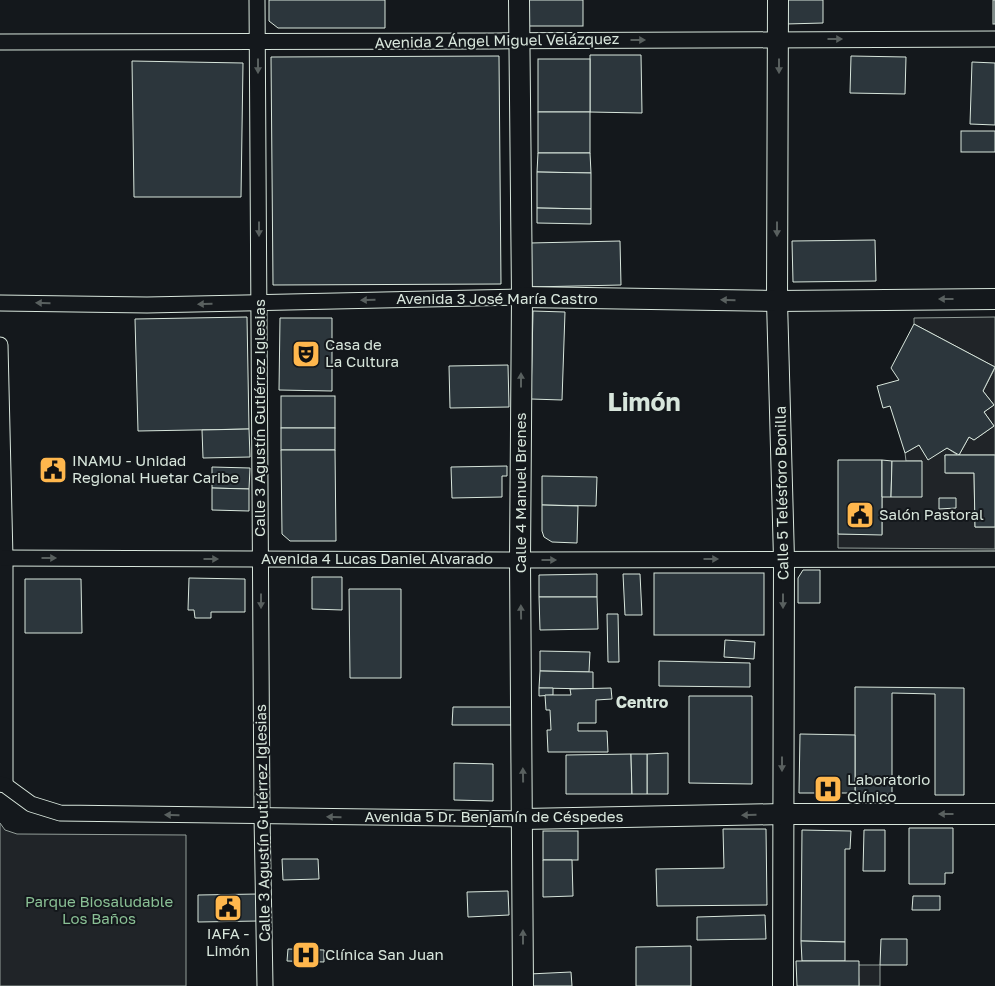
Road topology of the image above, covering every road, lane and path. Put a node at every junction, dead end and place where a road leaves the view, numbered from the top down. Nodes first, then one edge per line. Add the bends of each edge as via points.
1 (257, 0) edge
2 (519, 0) edge
3 (778, 0) edge
4 (779, 39) junction
5 (995, 39) edge
6 (519, 41) junction
7 (0, 42) edge
8 (258, 43) junction
9 (522, 297) junction
10 (995, 299) edge
11 (777, 301) junction
12 (259, 302) junction
13 (0, 303) edge
14 (0, 345) edge
15 (2, 558) edge
16 (261, 559) junction
17 (784, 559) junction
18 (995, 559) edge
19 (520, 560) junction
20 (2, 785) edge
21 (782, 814) junction
22 (995, 814) edge
23 (262, 816) junction
24 (523, 819) junction
25 (265, 986) edge
26 (523, 986) edge
27 (783, 986) edge

1 - 8 street, Calle 3 Agustín Gutiérrez Iglesias
2 - 6 main road, Calle 4 Manuel Brenes
3 - 4 main road, Calle 5 Telésforo Bonilla
4 -> 5 street, Avenida 2 Ángel Miguel Velázquez
6 -> 4 street, Avenida 2 Ángel Miguel Velázquez
4 -> 11 main road, Calle 5 Telésforo Bonilla
6 - 8 street, Avenida 2 Ángel Miguel Velázquez
6 - 9 main road, Calle 4 Manuel Brenes
7 - 8 street, Avenida 2 Ángel Miguel Velázquez
8 -> 12 street, Calle 3 Agustín Gutiérrez Iglesias
11 -> 9 main road, Avenida 3 José María Castro
9 -> 12 street, Avenida 3 José María Castro
19 -> 9 main road, Calle 4 Manuel Brenes
10 -> 11 main road, Avenida 3 José María Castro
11 - 17 main road, Calle 5 Telésforo Bonilla
12 -> 13 street, Avenida 3 José María Castro via 147,305
12 - 16 street, Calle 3 Agustín Gutiérrez Iglesias
14 - 15 street
15 -> 16 street, Avenida 4 Lucas Daniel Alvarado
15 - 20 street
16 - 19 street, Avenida 4 Lucas Daniel Alvarado
16 -> 23 street, Calle 3 Agustín Gutiérrez Iglesias
17 - 18 street, Avenida 4 Lucas Daniel Alvarado
19 -> 17 street, Avenida 4 Lucas Daniel Alvarado
17 -> 21 main road, Calle 5 Telésforo Bonilla
24 -> 19 main road, Calle 4 Manuel Brenes
23 -> 20 street, Avenida 5 Dr. Benjamín de Céspedes via 60,813 31,804
22 -> 21 main road, Avenida 5 Dr. Benjamín de Céspedes
21 -> 24 main road, Avenida 5 Dr. Benjamín de Céspedes
21 - 27 main road, Calle 5 Telésforo Bonilla
24 -> 23 street, Avenida 5 Dr. Benjamín de Céspedes
23 - 25 street, Calle 3 Agustín Gutiérrez Iglesias
26 -> 24 main road, Calle 4 Manuel Brenes

